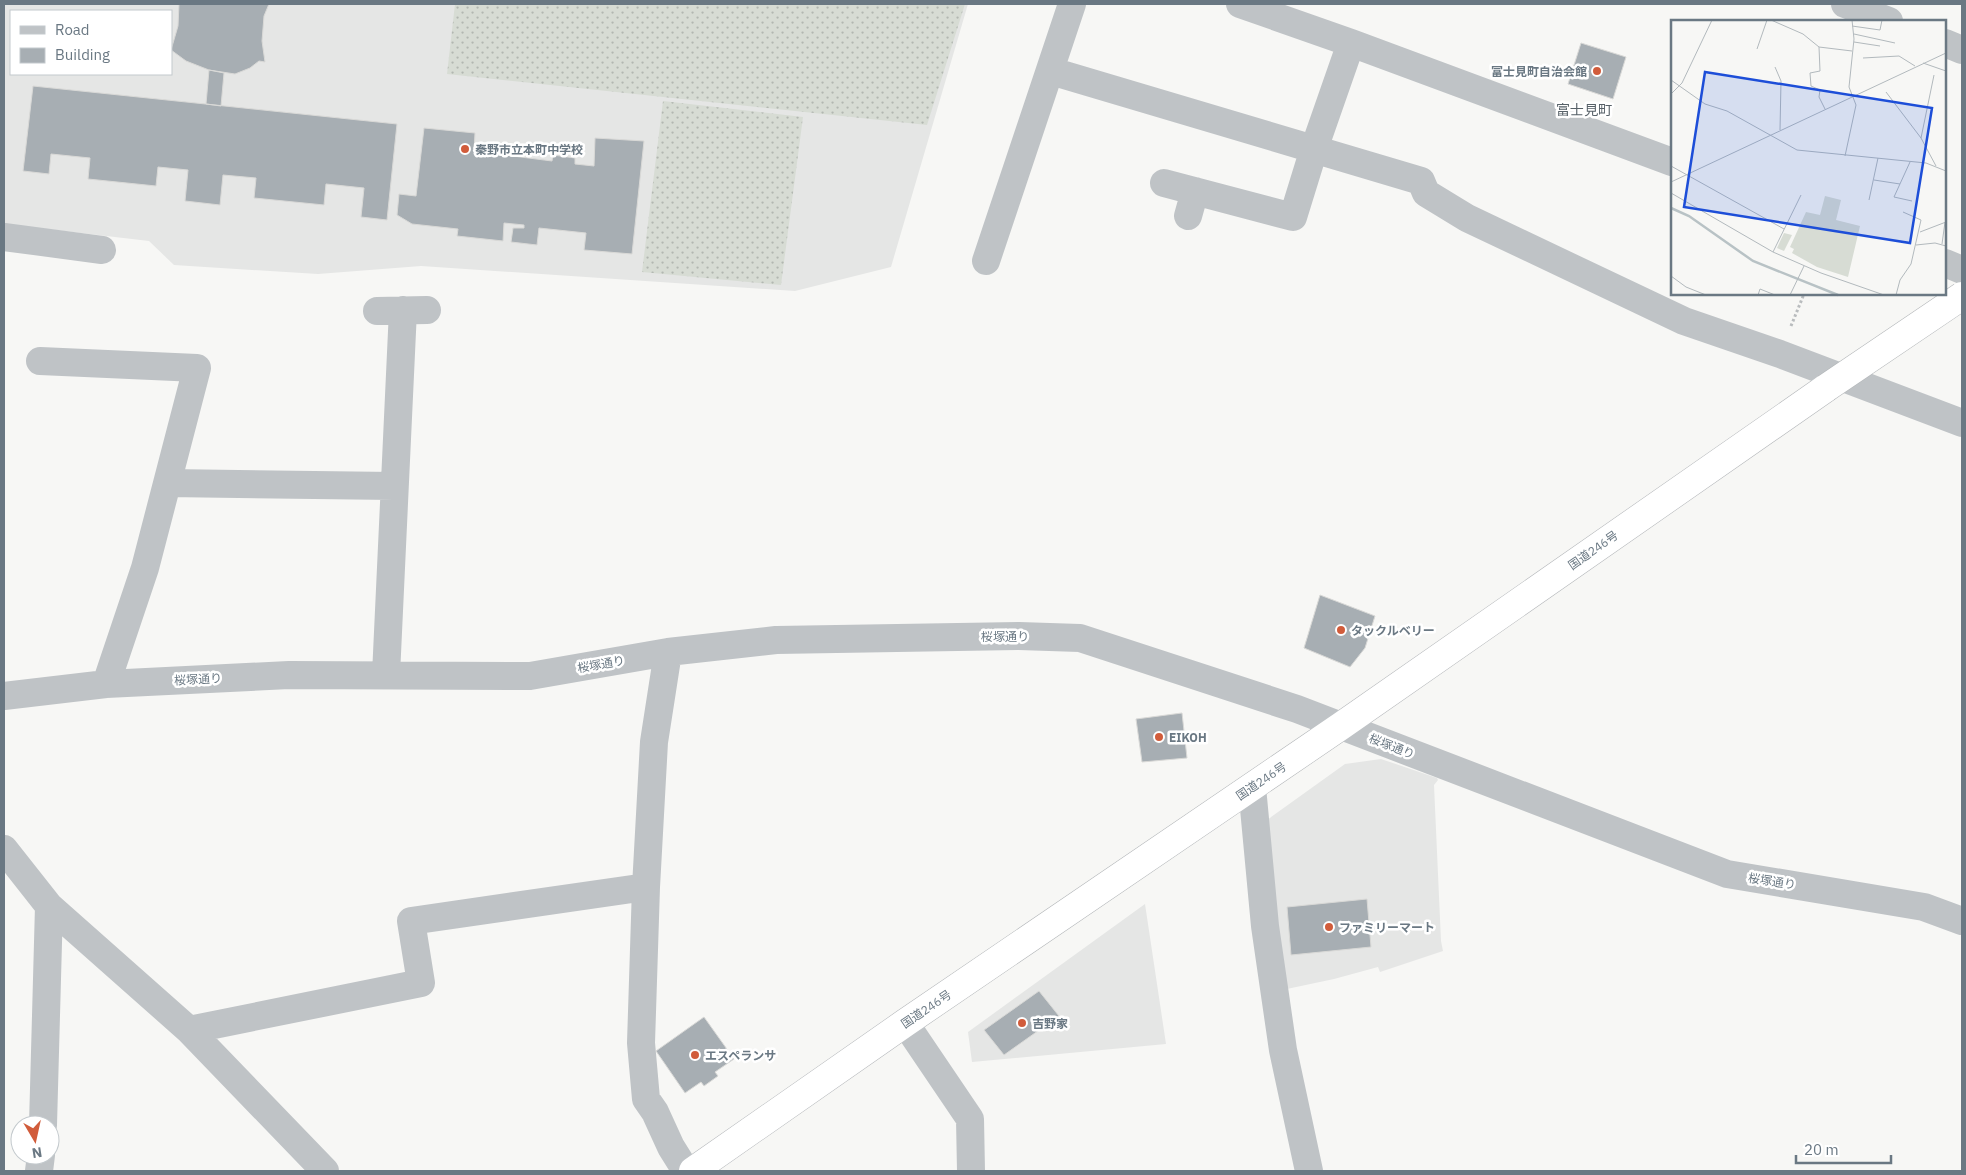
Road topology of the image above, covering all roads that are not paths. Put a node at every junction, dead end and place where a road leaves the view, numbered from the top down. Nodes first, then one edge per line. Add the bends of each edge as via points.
1 (1072, 4) edge
2 (1240, 4) edge
3 (1845, 4) edge
4 (1887, 20) edge
5 (1351, 43) junction
6 (1946, 43) edge
7 (1962, 50) edge
8 (1051, 71) junction
9 (1314, 149) junction
10 (1671, 162) edge
11 (1164, 183) dead end
12 (4, 237) edge
13 (102, 250) dead end
14 (986, 261) dead end
15 (1946, 263) edge
16 (1962, 270) edge
17 (1962, 296) edge
18 (402, 310) dead end
19 (40, 361) dead end
20 (1962, 423) edge
21 (168, 483) junction
22 (394, 486) junction
23 (668, 652) junction
24 (386, 675) junction
25 (106, 684) junction
26 (4, 696) edge
27 (1340, 726) junction
28 (1252, 787) junction
29 (4, 849) edge
30 (646, 887) junction
31 (49, 906) junction
32 (1962, 921) edge
33 (905, 1023) junction
34 (188, 1030) junction
35 (43, 1115) edge
36 (325, 1171) edge
37 (686, 1171) edge
38 (693, 1171) edge
39 (971, 1171) edge
40 (1309, 1171) edge

1 - 8 street
2 - 5 street
3 - 4 street
5 - 9 street
5 - 10 street
6 - 7 street
8 - 9 street
8 - 14 street
9 - 11 street via 1293,217 1192,203
9 - 20 street via 1421,181 1426,193 1467,218 1684,321
12 - 13 street
15 - 16 street
17 - 27 highway, 国道246号, bridge
18 - 22 street
19 - 21 street via 197,368
21 - 22 street
21 - 25 street via 145,568
22 - 24 street
23 - 24 street, 桜塚通り via 530,676
23 - 27 street, 桜塚通り via 776,640 1080,638
23 - 30 street via 654,742
24 - 25 street, 桜塚通り via 289,675
25 - 26 street, 桜塚通り
27 - 28 highway, 国道246号
27 - 32 street, 桜塚通り via 1727,874 1924,906
28 - 33 highway, 国道246号
28 - 40 street via 1265,926 1283,1050
29 - 31 street
30 - 34 street via 411,921 421,983
30 - 37 street via 641,1043 646,1099
31 - 34 street
31 - 35 street
33 - 38 highway, 国道246号
33 - 39 street via 970,1119
34 - 36 street

